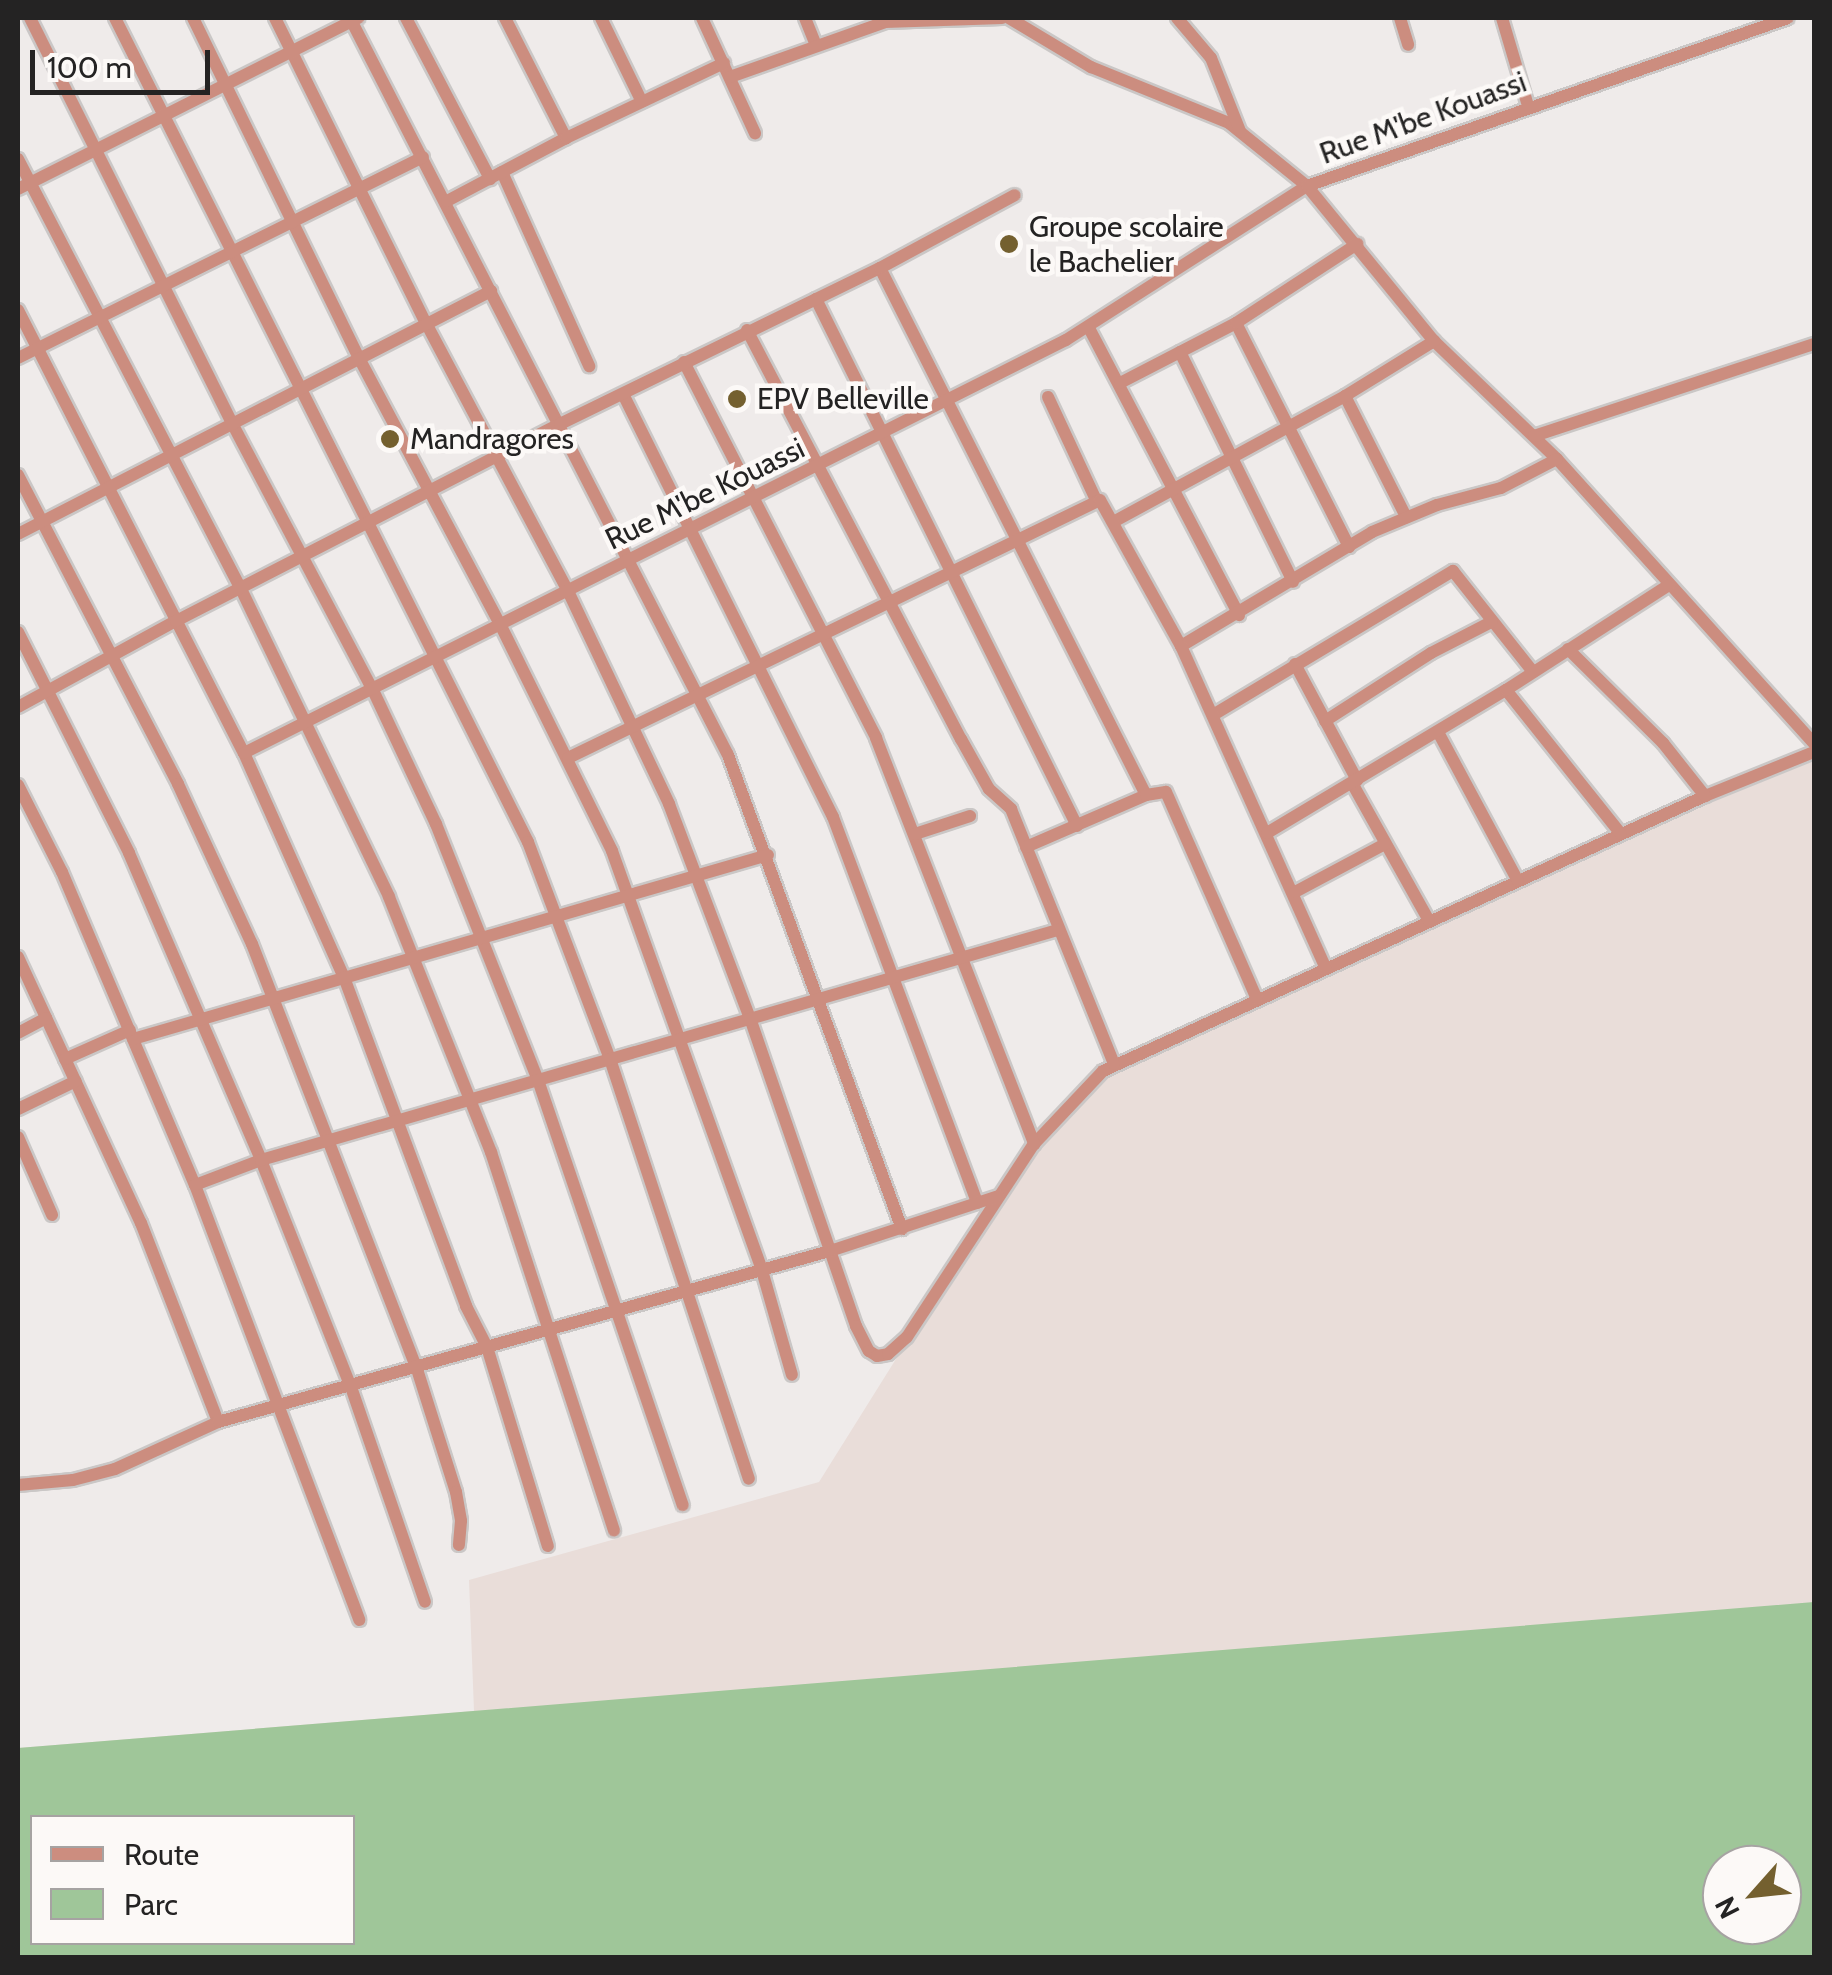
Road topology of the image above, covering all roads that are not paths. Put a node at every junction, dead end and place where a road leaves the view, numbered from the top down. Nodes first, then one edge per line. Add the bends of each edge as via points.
1 (30, 18) edge
2 (115, 18) edge
3 (193, 18) edge
4 (274, 18) edge
5 (406, 18) edge
6 (505, 18) edge
7 (602, 18) edge
8 (702, 18) edge
9 (804, 18) edge
10 (1002, 18) edge
11 (1010, 18) edge
12 (1177, 18) edge
13 (1400, 18) edge
14 (1502, 18) edge
15 (1788, 18) edge
16 (354, 19) edge
17 (816, 45) junction
18 (1408, 45) dead end
19 (292, 50) junction
20 (724, 64) junction
21 (730, 77) junction
22 (226, 82) junction
23 (642, 102) junction
24 (1528, 106) junction
25 (163, 113) junction
26 (1240, 132) junction
27 (755, 133) dead end
28 (566, 138) junction
29 (97, 148) junction
30 (423, 157) junction
31 (18, 159) edge
32 (496, 175) junction
33 (24, 186) edge
34 (1307, 186) junction
35 (361, 188) junction
36 (1015, 194) dead end
37 (448, 201) junction
38 (294, 221) junction
39 (1358, 244) junction
40 (230, 254) junction
41 (880, 268) junction
42 (165, 284) junction
43 (491, 291) junction
44 (816, 299) junction
45 (18, 310) edge
46 (100, 317) junction
47 (426, 323) junction
48 (1236, 323) junction
49 (1089, 328) junction
50 (747, 330) junction
51 (1434, 341) junction
52 (1814, 344) edge
53 (36, 348) junction
54 (1180, 352) junction
55 (18, 358) edge
56 (359, 358) junction
57 (684, 362) junction
58 (589, 366) dead end
59 (1120, 383) junction
60 (300, 388) junction
61 (623, 394) junction
62 (1345, 396) junction
63 (1048, 397) dead end
64 (946, 400) junction
65 (232, 423) junction
66 (560, 424) junction
67 (1291, 426) junction
68 (882, 432) junction
69 (1534, 436) junction
70 (170, 454) junction
71 (496, 458) junction
72 (1557, 459) junction
73 (1232, 460) junction
74 (819, 466) junction
75 (18, 475) edge
76 (106, 488) junction
77 (1177, 490) junction
78 (429, 493) junction
79 (756, 496) junction
80 (1096, 500) junction
81 (1406, 517) junction
82 (1115, 521) junction
83 (39, 522) junction
84 (370, 522) junction
85 (691, 527) junction
86 (18, 534) edge
87 (1014, 540) junction
88 (1349, 547) junction
89 (630, 558) junction
90 (304, 559) junction
91 (951, 571) junction
92 (1293, 582) junction
93 (1669, 584) junction
94 (242, 591) junction
95 (568, 591) junction
96 (889, 602) junction
97 (1239, 615) junction
98 (176, 621) junction
99 (1491, 622) junction
100 (500, 624) junction
101 (18, 632) edge
102 (822, 637) junction
103 (1181, 646) junction
104 (1568, 649) junction
105 (112, 655) junction
106 (438, 656) junction
107 (1295, 664) junction
108 (760, 666) junction
109 (1533, 672) junction
110 (372, 688) junction
111 (50, 690) junction
112 (1506, 690) junction
113 (697, 697) junction
114 (18, 707) edge
115 (1212, 715) junction
116 (306, 721) junction
117 (1325, 721) junction
118 (633, 727) junction
119 (1438, 732) junction
120 (1814, 743) edge
121 (244, 752) junction
122 (1814, 752) edge
123 (568, 758) junction
124 (1354, 782) junction
125 (18, 785) edge
126 (1146, 795) junction
127 (1705, 796) junction
128 (970, 816) dead end
129 (1077, 826) junction
130 (1267, 833) junction
131 (914, 834) junction
132 (1621, 834) junction
133 (1385, 844) junction
134 (1026, 848) junction
135 (768, 855) junction
136 (696, 874) junction
137 (1518, 881) junction
138 (1295, 892) junction
139 (628, 895) junction
140 (557, 916) junction
141 (1428, 921) junction
142 (1058, 930) junction
143 (482, 937) junction
144 (18, 959) edge
145 (413, 959) junction
146 (960, 960) junction
147 (1326, 968) junction
148 (345, 980) junction
149 (892, 980) junction
150 (274, 997) junction
151 (821, 999) junction
152 (1257, 999) junction
153 (46, 1018) junction
154 (200, 1019) junction
155 (751, 1022) junction
156 (18, 1033) edge
157 (132, 1034) junction
158 (680, 1042) junction
159 (65, 1059) junction
160 (610, 1059) junction
161 (1114, 1064) junction
162 (538, 1080) junction
163 (76, 1081) junction
164 (470, 1100) junction
165 (18, 1109) edge
166 (400, 1121) junction
167 (18, 1138) edge
168 (331, 1142) junction
169 (1034, 1144) junction
170 (261, 1160) junction
171 (196, 1185) junction
172 (998, 1196) junction
173 (977, 1203) junction
174 (52, 1215) dead end
175 (902, 1228) junction
176 (833, 1250) junction
177 (761, 1267) junction
178 (687, 1287) junction
179 (616, 1308) junction
180 (550, 1328) junction
181 (486, 1347) junction
182 (416, 1366) junction
183 (792, 1375) dead end
184 (351, 1387) junction
185 (282, 1405) junction
186 (218, 1422) junction
187 (749, 1479) dead end
188 (18, 1485) edge
189 (683, 1505) dead end
190 (614, 1530) dead end
191 (459, 1545) dead end
192 (548, 1546) dead end
193 (425, 1602) dead end
194 (359, 1620) dead end

1 - 29 street
2 - 25 street
3 - 22 street
4 - 19 street
5 - 32 street
6 - 28 street
7 - 23 street
8 - 20 street
9 - 17 street
10 - 17 street via 885,22
11 - 26 street via 1091,67
12 - 26 street via 1210,58
13 - 18 street
14 - 24 street
15 - 24 street, Rue M'be Kouassi
16 - 19 street
16 - 30 street
17 - 21 street
19 - 22 street
19 - 35 street
20 - 21 street
20 - 23 street
21 - 27 street
22 - 25 street
22 - 38 street
23 - 28 street
24 - 34 street, Rue M'be Kouassi
25 - 29 street
25 - 40 street
26 - 34 street
28 - 32 street
29 - 33 street
29 - 42 street
30 - 35 street
30 - 37 street
31 - 33 street
32 - 37 street
32 - 58 street
33 - 46 street
34 - 39 street
34 - 49 street, Rue M'be Kouassi
35 - 38 street
35 - 47 street
36 - 41 street
37 - 43 street
38 - 40 street
38 - 56 street
39 - 48 street
39 - 51 street
40 - 42 street
40 - 60 street
41 - 44 street
41 - 64 street
42 - 46 street
42 - 65 street
43 - 47 street
43 - 66 street
44 - 50 street
44 - 68 street
45 - 53 street
46 - 53 street
46 - 70 street
47 - 56 street
47 - 71 street
48 - 54 street
48 - 67 street
49 - 59 street
49 - 64 street, Rue M'be Kouassi
50 - 57 street
50 - 74 street
51 - 62 street
51 - 69 street
52 - 69 street
53 - 55 street
53 - 76 street
54 - 59 street
54 - 73 street
56 - 60 street
56 - 78 street
57 - 61 street
57 - 79 street
59 - 77 street
60 - 65 street
60 - 84 street
61 - 66 street
61 - 85 street
62 - 67 street
62 - 81 street
63 - 80 street
64 - 68 street, Rue M'be Kouassi
64 - 87 street
65 - 70 street
65 - 90 street
66 - 71 street
66 - 89 street
67 - 73 street
67 - 88 street
68 - 74 street, Rue M'be Kouassi
68 - 91 street
69 - 72 street
70 - 76 street
70 - 94 street
71 - 78 street
71 - 95 street
72 - 81 street via 1501,488
72 - 93 street
73 - 77 street
73 - 92 street
74 - 79 street, Rue M'be Kouassi
74 - 96 street
75 - 83 street
76 - 83 street
76 - 98 street
77 - 82 street
77 - 97 street
78 - 84 street
78 - 100 street
79 - 85 street, Rue M'be Kouassi
79 - 102 street
80 - 82 street
80 - 87 street
81 - 88 street
82 - 103 street
83 - 86 street
83 - 105 street
84 - 90 street
84 - 106 street
85 - 89 street, Rue M'be Kouassi
85 - 108 street
87 - 91 street
87 - 126 street
88 - 92 street
89 - 95 street, Rue M'be Kouassi
89 - 113 street
90 - 94 street
90 - 110 street
91 - 96 street
91 - 129 street
92 - 97 street
93 - 104 street
93 - 120 street
94 - 98 street
94 - 116 street
95 - 100 street, Rue M'be Kouassi
95 - 118 street
96 - 102 street
96 - 134 street via 989,788 1007,801
97 - 103 street
98 - 105 street
98 - 121 street
99 - 107 street via 1459,576 1446,572
99 - 109 street
99 - 117 street
100 - 106 street, Rue M'be Kouassi
100 - 123 street
101 - 111 street
102 - 108 street
102 - 131 street via 876,738
103 - 115 street
104 - 109 street
104 - 127 street via 1663,743
105 - 111 street
105 - 150 street
106 - 110 street, Rue M'be Kouassi
106 - 140 street
107 - 115 street
107 - 117 street
108 - 113 street
108 - 149 street via 833,817
109 - 112 street
110 - 116 street, Rue M'be Kouassi
110 - 143 street
111 - 114 street
111 - 154 street
112 - 119 street
112 - 132 street
113 - 118 street
113 - 135 street
115 - 130 street
116 - 121 street, Rue M'be Kouassi
116 - 145 street
117 - 124 street
118 - 123 street
118 - 136 street
119 - 124 street
119 - 137 street
121 - 148 street
122 - 127 street
123 - 139 street
124 - 130 street
124 - 133 street
125 - 157 street
126 - 129 street
126 - 152 street via 1170,796
127 - 132 street
128 - 131 street
129 - 134 street
130 - 138 street
131 - 146 street
132 - 137 street
133 - 138 street
133 - 141 street
134 - 142 street
135 - 136 street
135 - 151 street
136 - 139 street
136 - 155 street
137 - 141 street
138 - 147 street
139 - 140 street
139 - 158 street
140 - 143 street
140 - 160 street
141 - 147 street
142 - 146 street
142 - 161 street
143 - 145 street
143 - 162 street
144 - 153 street
145 - 148 street
145 - 164 street
146 - 149 street
146 - 169 street
147 - 152 street
148 - 150 street
148 - 166 street
149 - 151 street
149 - 173 street
150 - 154 street
150 - 168 street
151 - 155 street
151 - 175 street
152 - 161 street
153 - 156 street
153 - 159 street
154 - 157 street
154 - 170 street
155 - 158 street
155 - 176 street
157 - 159 street
157 - 171 street
158 - 160 street
158 - 177 street
159 - 163 street
160 - 162 street
160 - 178 street
161 - 169 street
162 - 164 street
162 - 179 street
163 - 165 street
163 - 186 street via 141,1223
164 - 166 street
164 - 180 street
166 - 168 street
166 - 181 street
167 - 174 street
168 - 170 street
168 - 182 street
169 - 172 street
170 - 171 street
170 - 184 street
171 - 185 street
172 - 173 street
172 - 176 street via 907,1338 888,1354 869,1351 862,1339
173 - 175 street
175 - 176 street
176 - 177 street
177 - 178 street
177 - 183 street
178 - 179 street
178 - 187 street
179 - 180 street
179 - 189 street
180 - 181 street
180 - 190 street
181 - 182 street
181 - 192 street
182 - 184 street
182 - 191 street via 456,1492
184 - 185 street
184 - 193 street
185 - 186 street
185 - 194 street
186 - 188 street via 116,1468

